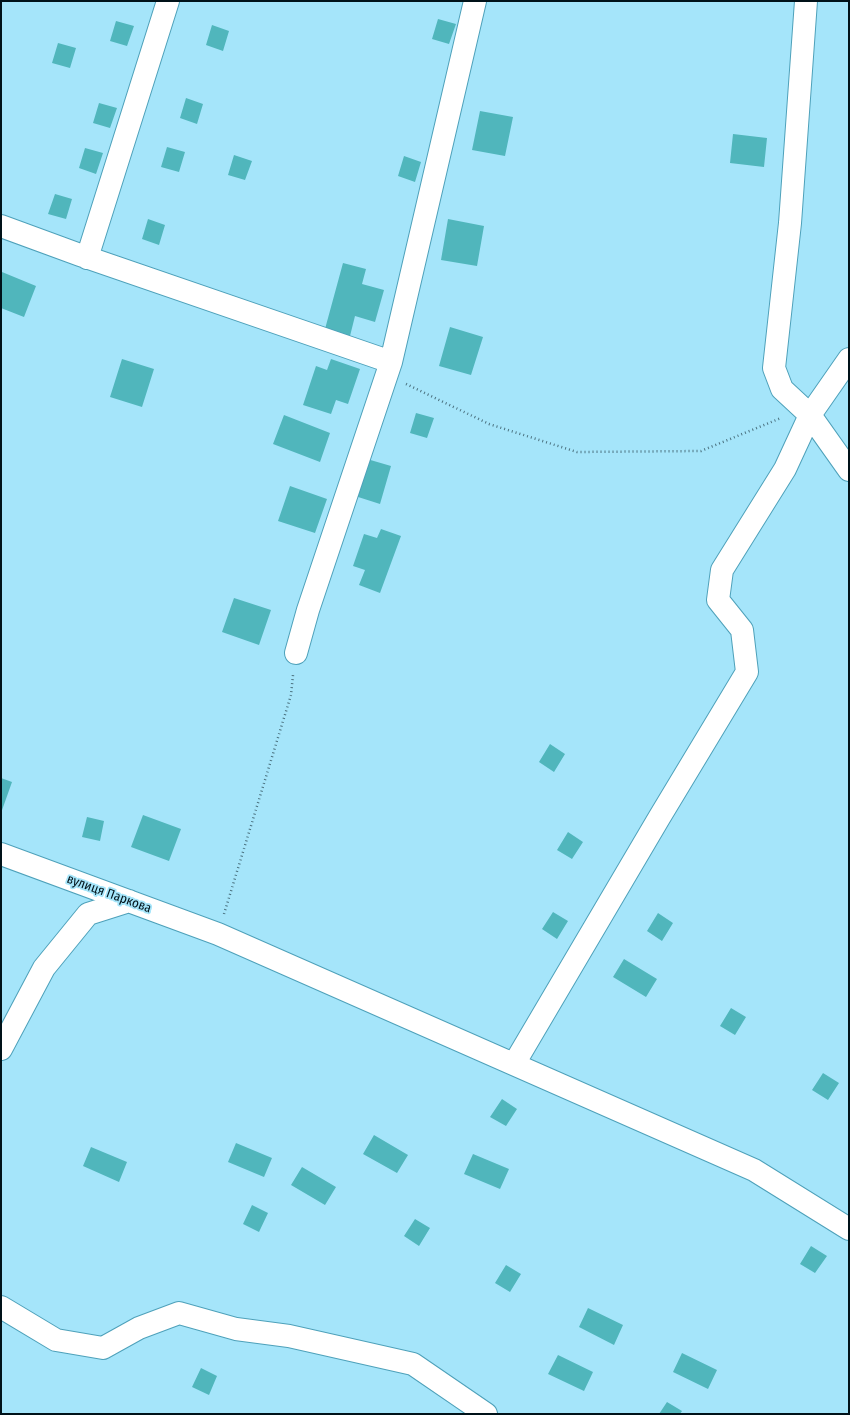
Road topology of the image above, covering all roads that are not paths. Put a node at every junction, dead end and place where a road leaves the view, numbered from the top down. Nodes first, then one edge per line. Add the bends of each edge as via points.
1 (168, 1) edge
2 (475, 1) edge
3 (806, 1) edge
4 (1, 226) edge
5 (87, 258) junction
6 (849, 359) edge
7 (389, 369) junction
8 (806, 412) junction
9 (849, 470) edge
10 (296, 652) road end
11 (1, 854) edge
12 (129, 901) junction
13 (1, 1049) edge
14 (514, 1064) junction
15 (849, 1229) edge
16 (1, 1307) edge
17 (486, 1414) edge

1 - 5 street
2 - 7 street
3 - 8 street via 790,223 774,368 782,389
4 - 5 street
5 - 7 street
6 - 8 street
7 - 10 street
8 - 9 street
8 - 14 street via 785,469 722,570 718,600 742,630 747,672
11 - 12 street, вулиця Паркова
12 - 13 street via 88,914 44,968
12 - 14 street, вулиця Паркова via 218,934
14 - 15 street, вулиця Паркова via 754,1170
16 - 17 street via 56,1340 103,1348 139,1328 179,1313 236,1329 289,1336 359,1351 413,1364

